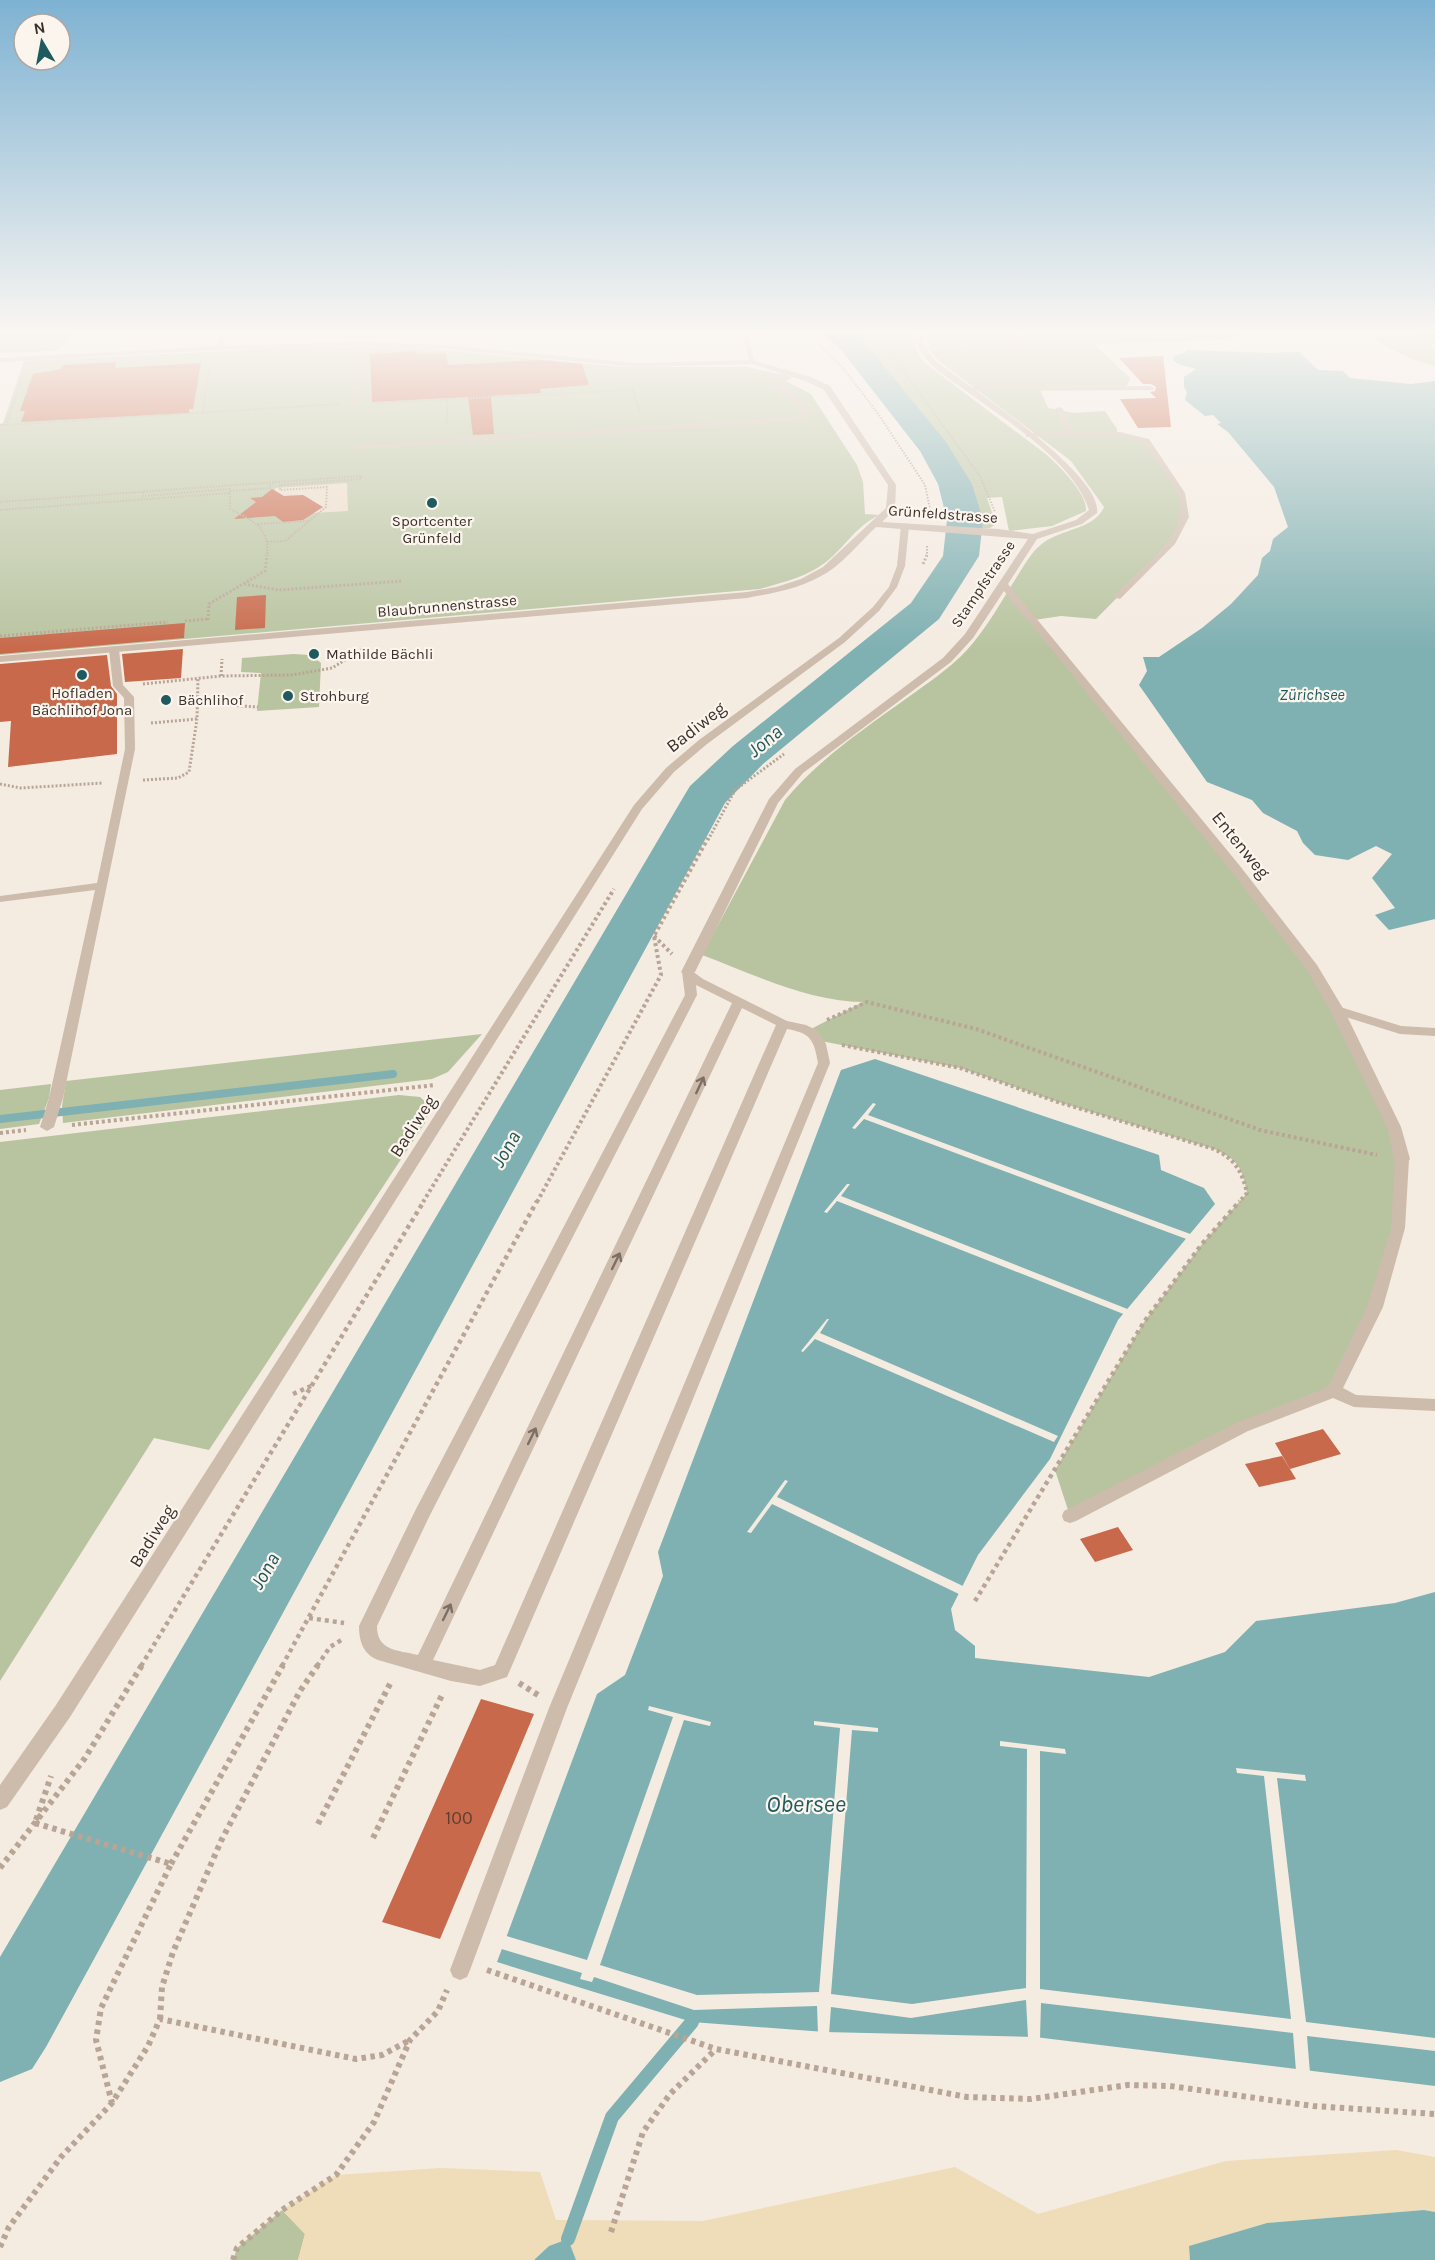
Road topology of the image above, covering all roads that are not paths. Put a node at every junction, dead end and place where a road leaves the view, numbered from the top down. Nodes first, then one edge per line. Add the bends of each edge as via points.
1 (473, 439) edge
2 (861, 439) edge
3 (1034, 439) edge
4 (1140, 439) edge
5 (359, 447) dead end
6 (874, 524) junction
7 (905, 526) junction
8 (1034, 537) junction
9 (1004, 585) junction
10 (1116, 597) dead end
11 (114, 650) junction
12 (0, 659) edge
13 (102, 886) junction
14 (0, 898) edge
15 (688, 972) junction
16 (739, 1002) junction
17 (1337, 1010) junction
18 (783, 1024) junction
19 (1435, 1032) edge
20 (48, 1124) road end
21 (1402, 1159) joint
22 (1334, 1390) junction
23 (1435, 1405) edge
24 (1070, 1516) dead end
25 (422, 1665) junction
26 (0, 1801) edge
27 (460, 1970) road end

1 - 5 lane
2 - 6 street, Grünfeldstrasse via 892,485 890,509
3 - 8 street, Stampfstrasse via 1067,466 1094,501 1095,508 1087,519
4 - 10 lane via 1146,441 1181,493 1185,517 1172,542
6 - 7 street, Grünfeldstrasse
6 - 11 street, Blaubrunnenstrasse via 826,569 778,590
7 - 8 street, Grünfeldstrasse
7 - 26 lane, Badiweg via 901,566 876,609 842,640 703,742 670,770 638,807 63,1711
8 - 9 street, Stampfstrasse
9 - 15 street, Stampfstrasse via 947,660 799,771 773,802
9 - 17 street, Entenweg via 1236,869 1312,968
11 - 12 street, Blaubrunnenstrasse
11 - 13 lane via 118,686 129,697 130,749
13 - 14 lane
13 - 20 lane
15 - 16 lane via 699,982
15 - 25 lane via 691,995 368,1626 368,1640 378,1652
16 - 18 lane
25 -> 16 lane
17 - 19 lane via 1400,1030
17 - 21 street, Entenweg via 1394,1127
18 - 25 lane via 501,1671 480,1678
18 - 27 lane via 816,1035 824,1063 558,1708
21 - 22 lane via 1398,1228 1379,1296
22 - 23 lane via 1354,1401
22 - 24 lane via 1242,1427

